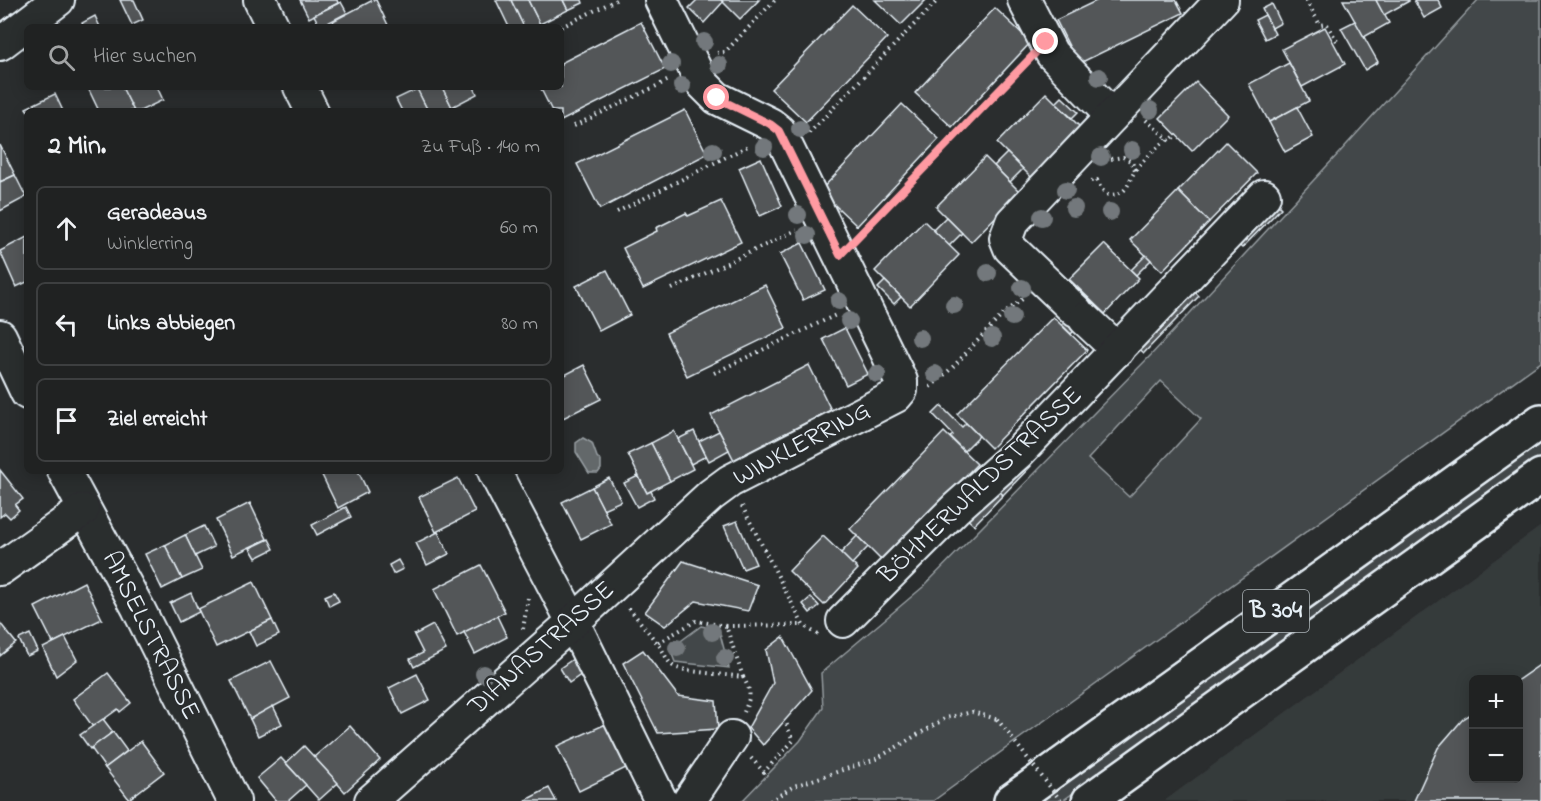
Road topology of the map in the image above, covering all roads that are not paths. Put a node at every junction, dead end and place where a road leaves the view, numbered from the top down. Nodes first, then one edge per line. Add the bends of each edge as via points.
1 (58, 0) edge
2 (260, 0) edge
3 (661, 0) edge
4 (1024, 0) edge
5 (1222, 0) edge
6 (26, 24) edge
7 (272, 24) edge
8 (24, 26) edge
9 (0, 44) edge
10 (302, 90) edge
11 (310, 108) edge
12 (1119, 109) junction
13 (1264, 196) dead end
14 (0, 336) edge
15 (1118, 350) junction
16 (24, 387) edge
17 (1541, 421) edge
18 (65, 474) edge
19 (497, 474) edge
20 (1541, 476) edge
21 (721, 488) joint
22 (83, 510) junction
23 (0, 569) edge
24 (843, 621) road end
25 (573, 622) junction
26 (732, 737) road end
27 (234, 801) edge
28 (371, 801) edge
29 (661, 801) edge
30 (689, 801) edge
31 (1011, 801) edge
32 (1089, 801) edge

1 - 6 street
2 - 7 street
3 - 21 street, WINKLERRING via 702,83 717,98 770,124 785,142 901,381 897,396
4 - 12 street via 1052,54
5 - 12 street
8 - 9 street
10 - 11 street
12 - 15 street via 1012,222 1006,238 1010,248
13 - 15 street, BÖHMERWALDSTRASSE
14 - 16 street
15 - 24 street, BÖHMERWALDSTRASSE via 1019,452 956,508
17 - 31 main road, B 304
18 - 22 street, AMSELSTRASSE
19 - 25 street
20 - 32 main road, B 304
21 - 25 street, DIANASTRASSE
22 - 23 street
22 - 27 street, AMSELSTRASSE via 138,608
25 - 28 street, DIANASTRASSE
25 - 29 street
26 - 30 street

